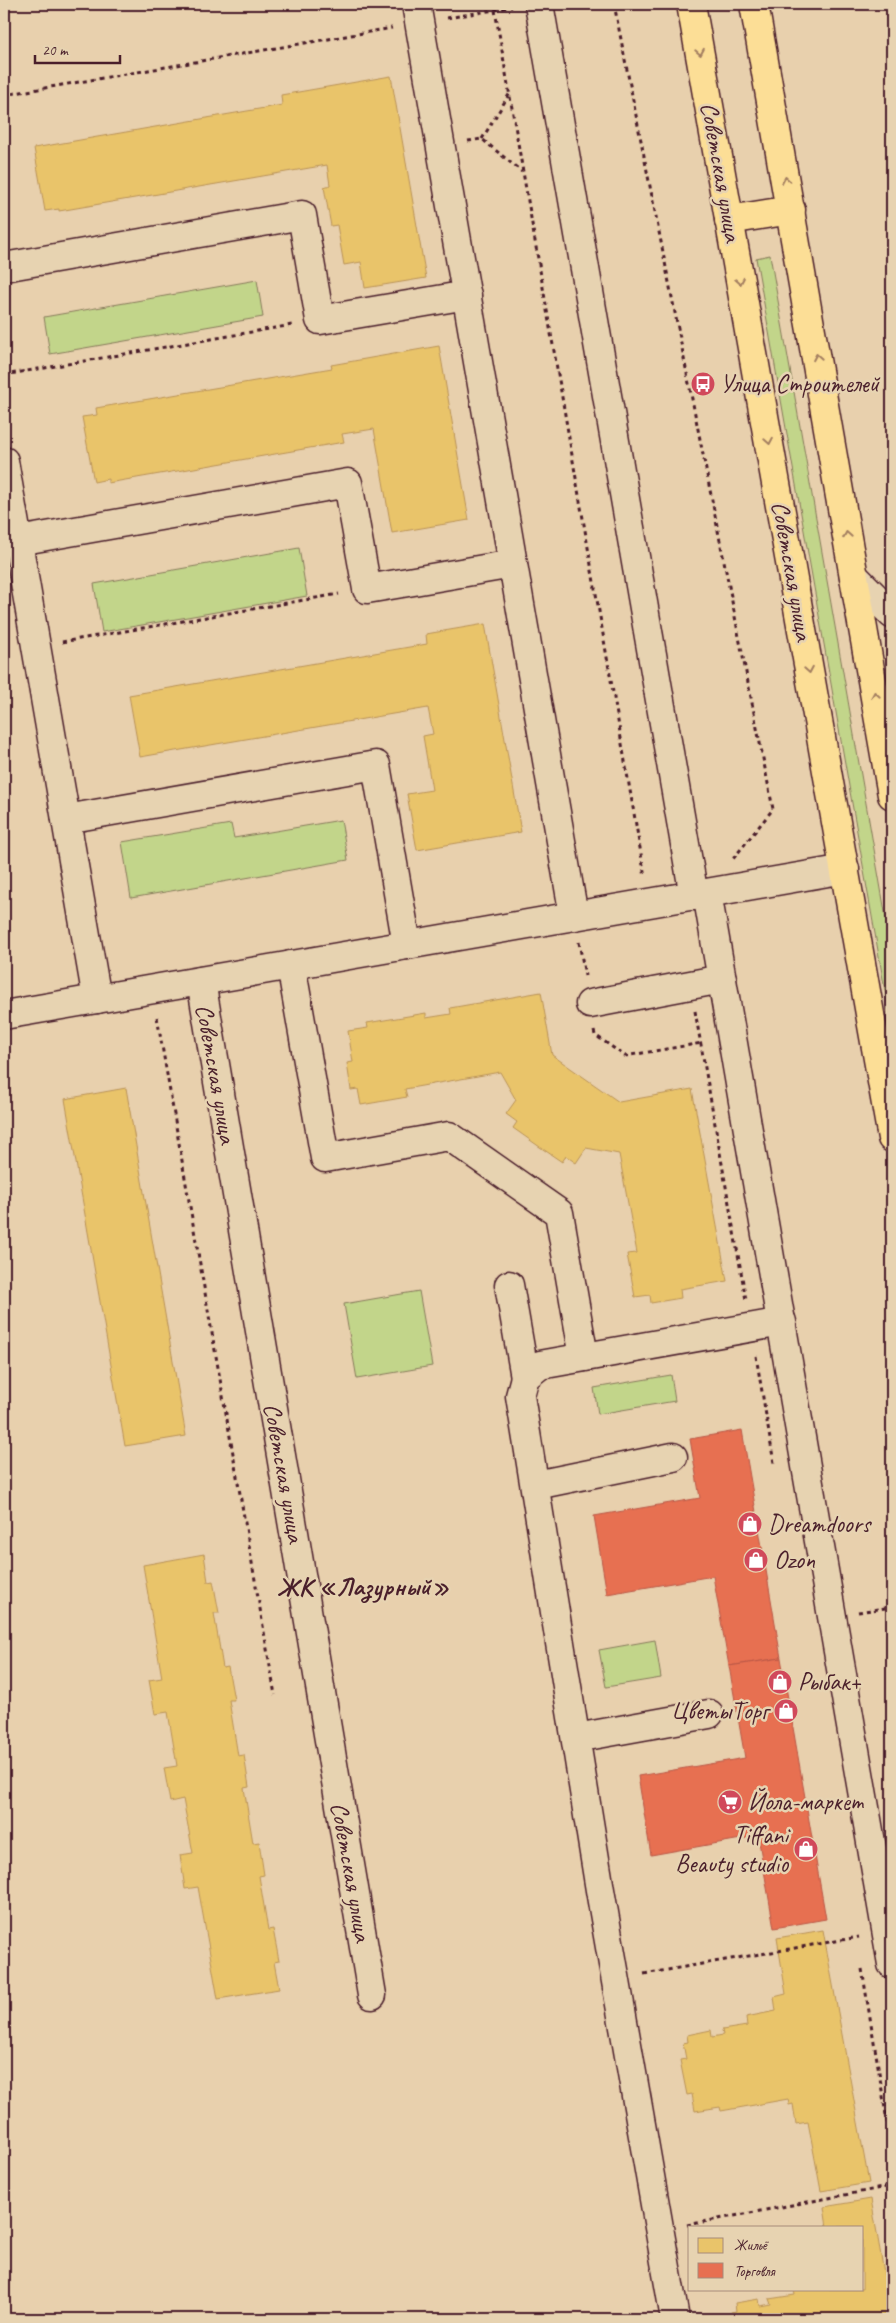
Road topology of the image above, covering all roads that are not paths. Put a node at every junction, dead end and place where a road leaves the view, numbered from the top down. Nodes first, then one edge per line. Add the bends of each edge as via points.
1 (691, 4) edge
2 (754, 4) edge
3 (526, 5) edge
4 (418, 13) edge
5 (791, 210) junction
6 (730, 220) junction
7 (4, 266) edge
8 (467, 295) junction
9 (4, 461) edge
10 (18, 541) junction
11 (513, 564) junction
12 (854, 576) junction
13 (892, 614) edge
14 (892, 795) edge
15 (66, 819) junction
16 (845, 870) junction
17 (700, 894) junction
18 (574, 916) junction
19 (407, 945) junction
20 (291, 965) junction
21 (722, 979) junction
22 (201, 981) junction
23 (97, 999) junction
24 (590, 1004) dead end
25 (4, 1015) edge
26 (892, 1138) edge
27 (509, 1285) dead end
28 (782, 1322) junction
29 (584, 1357) junction
30 (525, 1377) junction
31 (673, 1457) dead end
32 (536, 1485) junction
33 (709, 1714) dead end
34 (576, 1738) junction
35 (892, 1964) edge
36 (372, 1995) dead end
37 (675, 2319) edge

1 -> 6 main road, Советская улица
5 -> 2 main road
3 - 17 street
4 - 8 street
5 - 6 main road
12 -> 5 main road
6 -> 16 main road, Советская улица
7 - 8 street via 302,215 320,320
8 - 11 street
9 - 10 street
10 - 11 street via 348,484 367,589
10 - 15 street
11 - 18 street
12 - 13 street
14 -> 12 main road
15 - 19 street via 376,765
15 - 23 street
16 - 17 street
16 - 26 main road, Советская улица
17 - 18 street
17 - 21 street
18 - 19 street
19 - 20 street
20 - 22 street
20 - 29 street via 325,1158 449,1136 559,1213
21 - 24 street
21 - 28 street
22 - 23 street
22 - 36 street, Советская улица
23 - 25 street
27 - 30 street
28 - 29 street
28 - 35 street
29 - 30 street via 540,1365
30 - 32 street via 520,1396
31 - 32 street
32 - 34 street
33 - 34 street
34 - 37 street

